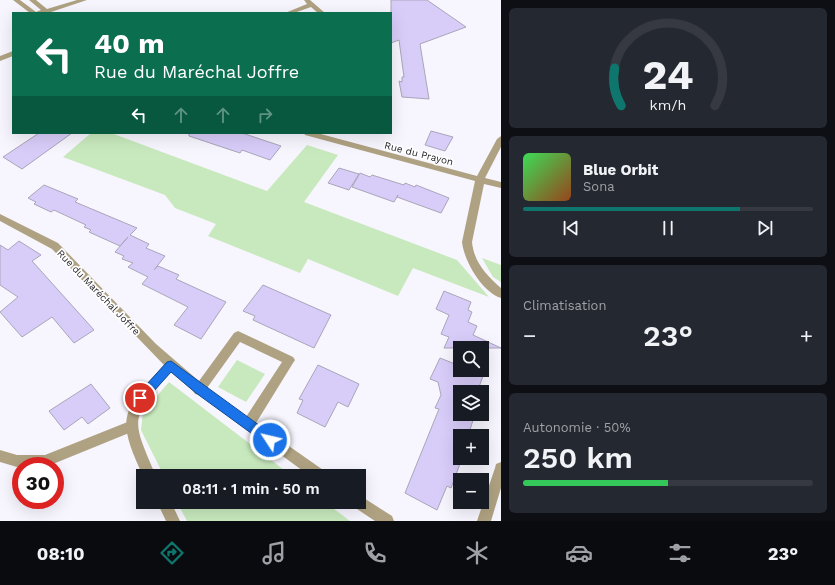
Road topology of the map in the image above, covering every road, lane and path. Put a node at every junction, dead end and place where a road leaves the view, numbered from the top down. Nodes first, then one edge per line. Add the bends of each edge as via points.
1 (16, 0) edge
2 (32, 0) edge
3 (84, 0) edge
4 (306, 0) edge
5 (311, 5) junction
6 (33, 12) edge
7 (48, 12) edge
8 (291, 12) edge
9 (321, 12) edge
10 (12, 53) edge
11 (0, 59) edge
12 (316, 134) edge
13 (333, 136) edge
14 (501, 139) edge
15 (480, 179) junction
16 (501, 185) edge
17 (0, 217) edge
18 (501, 294) edge
19 (171, 365) junction
20 (200, 390) junction
21 (248, 425) junction
22 (130, 427) junction
23 (0, 456) edge
24 (501, 468) edge
25 (146, 469) edge
26 (311, 469) edge
27 (366, 507) edge
28 (167, 509) edge
29 (173, 521) edge
30 (387, 521) edge
31 (484, 521) edge

1 - 6 street
2 - 7 street
3 - 7 street
4 - 5 street
5 - 8 street
5 - 9 street
10 - 11 street
12 - 13 street, Rue du Prayon
13 - 15 street, Rue du Prayon
14 - 15 street
15 - 16 street, Rue du Prayon
15 - 18 street via 467,250 481,274
17 - 19 street, Rue du Maréchal Joffre via 55,246
19 - 20 street, Rue du Maréchal Joffre
19 - 22 street via 140,398 134,408
20 - 21 street, Rue du Maréchal Joffre
20 - 21 street via 238,336 289,360
21 - 26 street, Rue du Maréchal Joffre
22 - 23 street via 45,461 17,461
22 - 25 street via 136,449
24 - 31 street
27 - 30 street
28 - 29 street

